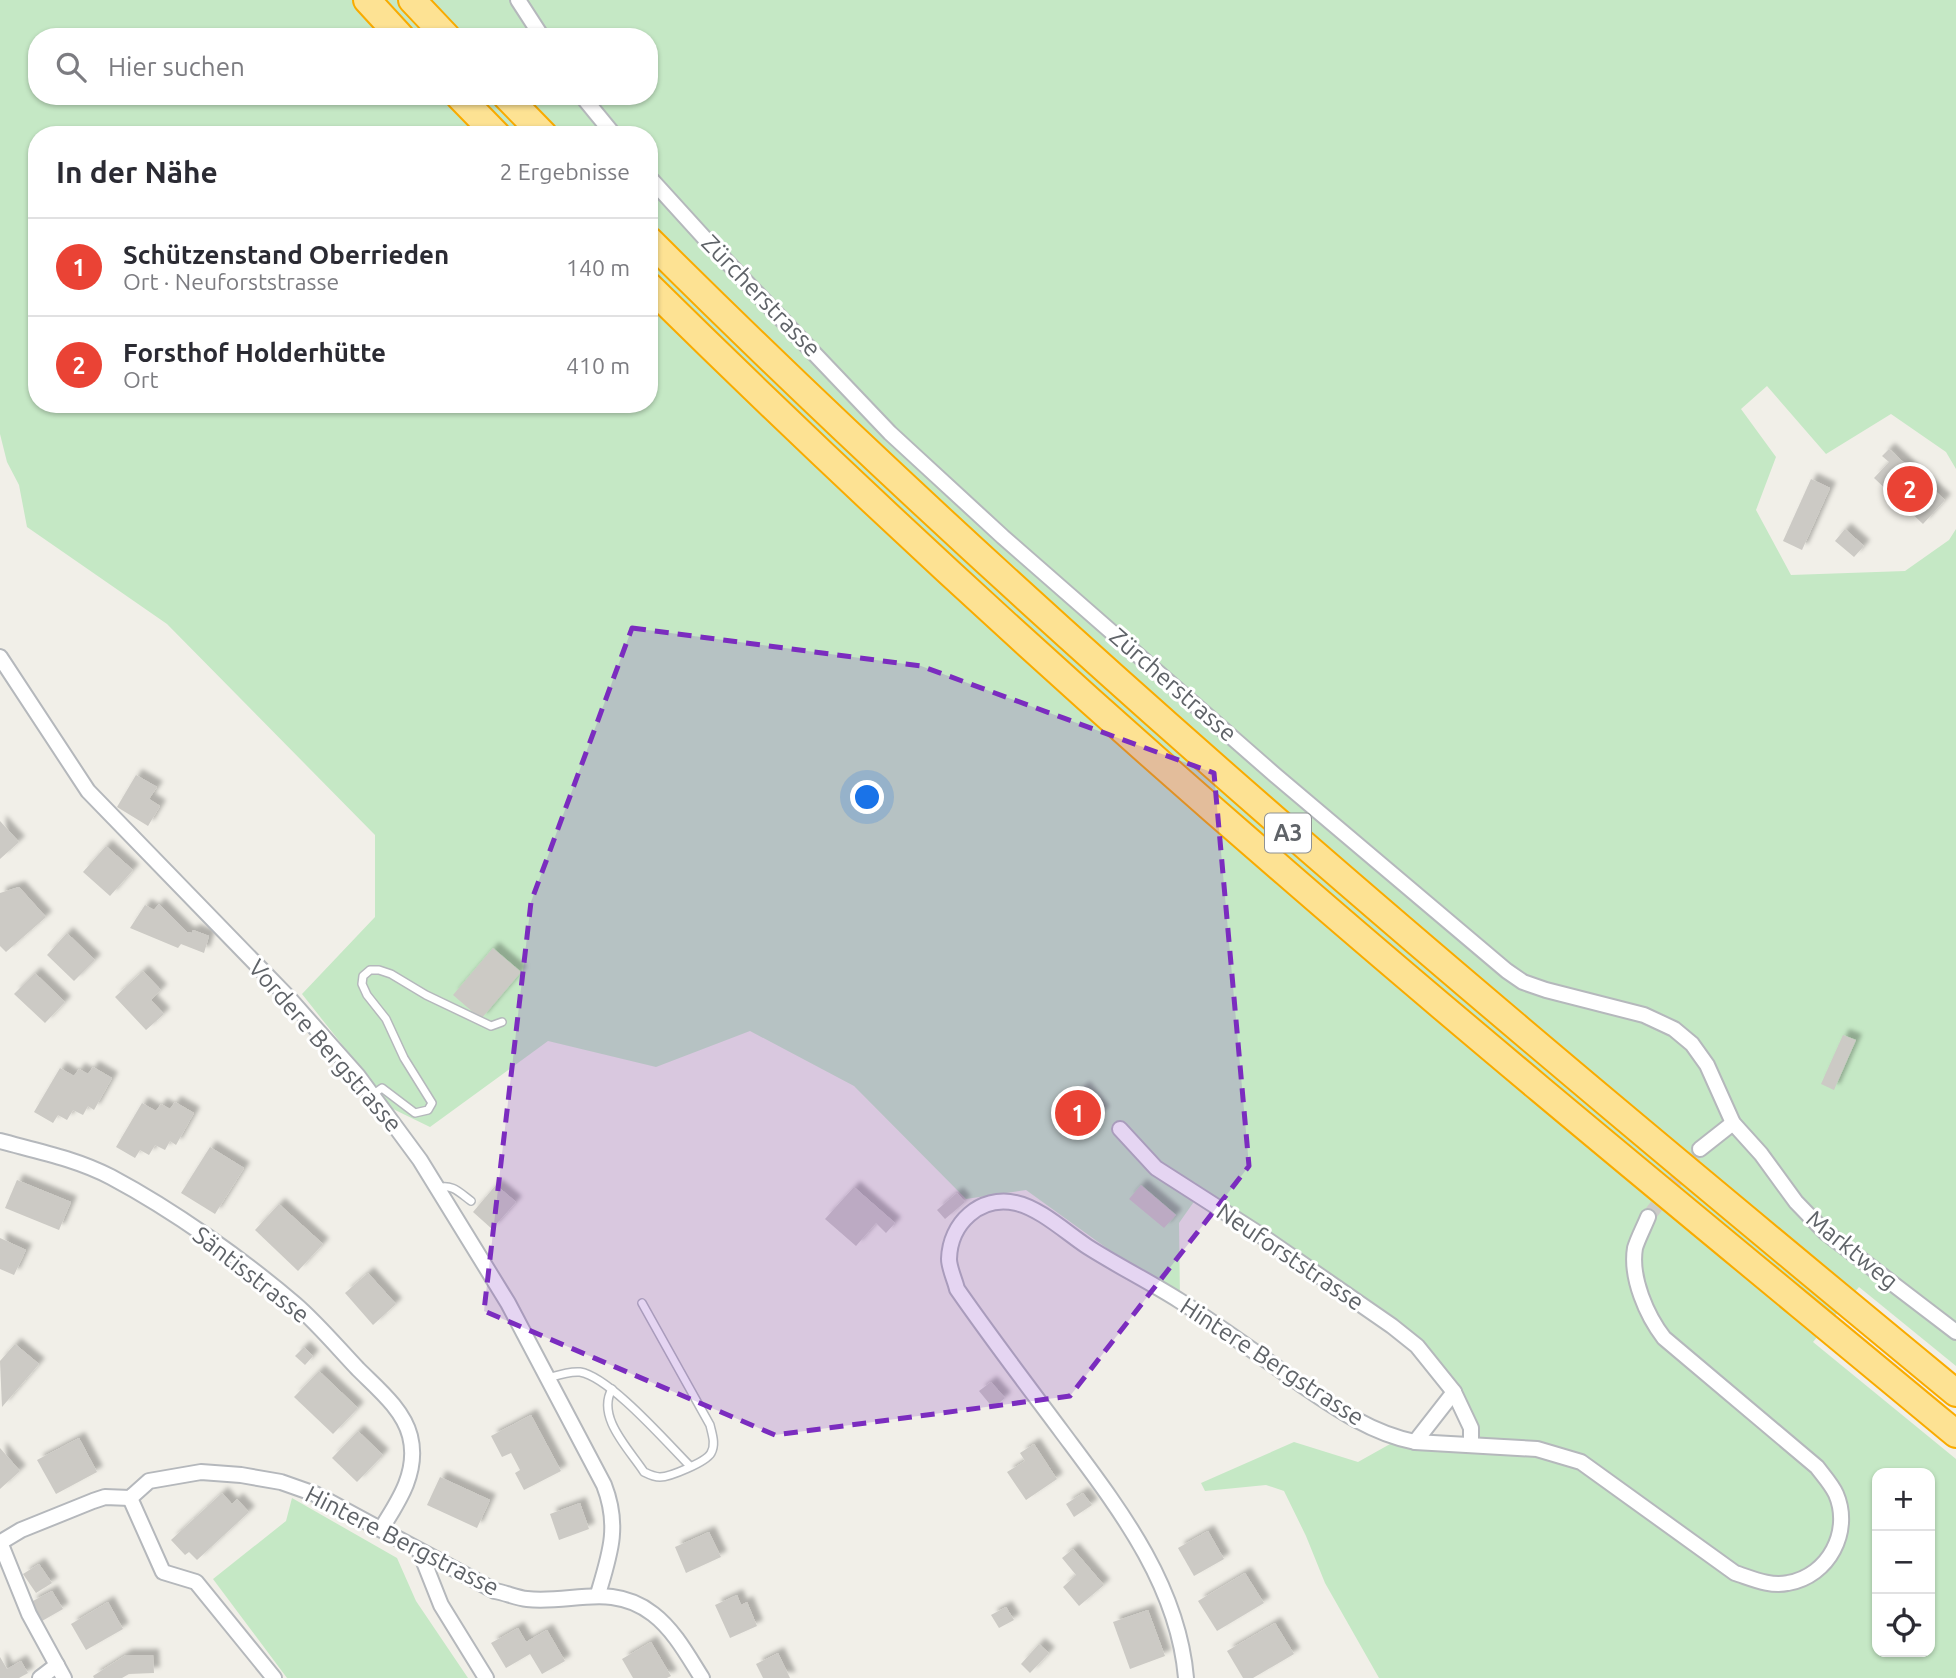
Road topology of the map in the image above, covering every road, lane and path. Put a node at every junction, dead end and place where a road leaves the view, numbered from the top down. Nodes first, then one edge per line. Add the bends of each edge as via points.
1 (367, 0) edge
2 (412, 0) edge
3 (518, 0) edge
4 (393, 28) edge
5 (438, 28) edge
6 (536, 28) edge
7 (468, 105) edge
8 (515, 105) edge
9 (589, 105) edge
10 (488, 126) edge
11 (535, 126) edge
12 (607, 126) edge
13 (658, 187) edge
14 (658, 249) edge
15 (658, 295) edge
16 (0, 657) edge
17 (502, 1022) dead end
18 (372, 1095) junction
19 (1733, 1123) junction
20 (1120, 1129) dead end
21 (0, 1141) edge
22 (1700, 1149) tunnel mouth
23 (437, 1188) junction
24 (471, 1201) dead end
25 (1648, 1217) tunnel mouth
26 (642, 1303) dead end
27 (1956, 1332) edge
28 (548, 1378) junction
29 (612, 1389) junction
30 (1454, 1392) junction
31 (1956, 1393) edge
32 (1956, 1434) edge
33 (1415, 1442) junction
34 (1471, 1445) junction
35 (690, 1466) junction
36 (130, 1498) junction
37 (381, 1529) junction
38 (0, 1542) edge
39 (421, 1552) junction
40 (598, 1594) junction
41 (61, 1672) edge
42 (40, 1678) edge
43 (274, 1678) edge
44 (486, 1678) edge
45 (702, 1678) edge
46 (1186, 1678) edge

1 - 4 highway
2 - 5 highway
3 - 6 street
7 - 10 highway
8 - 11 highway
9 - 12 street
13 - 19 street, Zürcherstrasse via 890,433 1275,775 1523,982 1644,1015 1674,1029 1707,1065
14 - 31 highway, A3 via 918,499 1178,736 1448,970
15 - 32 highway, A3 via 863,492 1194,793
16 - 18 street, Vordere Bergstrasse via 88,791 287,996
17 - 18 lane via 491,1026 391,974 370,970 362,984 432,1103 428,1110 415,1113 383,1088
18 - 23 street, Vordere Bergstrasse
19 - 22 street
19 - 27 street, Marktweg via 1825,1231
20 - 30 street, Neuforststrasse via 1156,1168 1392,1326 1417,1346
21 - 37 street, Säntisstrasse via 110,1177 197,1232 296,1305 390,1402 410,1434 413,1456 408,1481
23 - 24 lane via 451,1186
23 - 28 street, Vordere Bergstrasse via 509,1303
25 - 34 street, Hintere Bergstrasse via 1635,1249 1637,1282 1651,1321 1664,1338 1817,1467 1836,1493 1842,1522 1837,1547 1816,1571 1789,1583 1763,1582 1735,1573 1581,1462 1537,1449
26 - 35 lane via 713,1436 711,1453
28 - 29 lane via 580,1372
28 - 40 street, Vordere Bergstrasse via 611,1503 612,1545
29 - 35 lane
29 - 35 lane via 606,1407 609,1419 644,1472 663,1477
30 - 33 street
30 - 34 street, Neuforststrasse via 1471,1428
33 - 34 street, Hintere Bergstrasse
33 - 46 street, Hintere Bergstrasse via 1362,1424 1030,1207 998,1203 979,1207 965,1218 953,1234 949,1261 957,1289 1104,1488 1149,1558 1174,1618
36 - 37 street, Hintere Bergstrasse via 149,1481 167,1477 201,1472 241,1475 315,1494
36 - 38 street via 93,1501
36 - 43 street via 163,1573 196,1582
37 - 39 street, Hintere Bergstrasse
38 - 41 street via 29,1614
39 - 40 street, Hintere Bergstrasse via 495,1591 526,1599
39 - 44 street via 441,1605
40 - 45 street, Hintere Bergstrasse via 652,1612 670,1629
41 - 42 street

